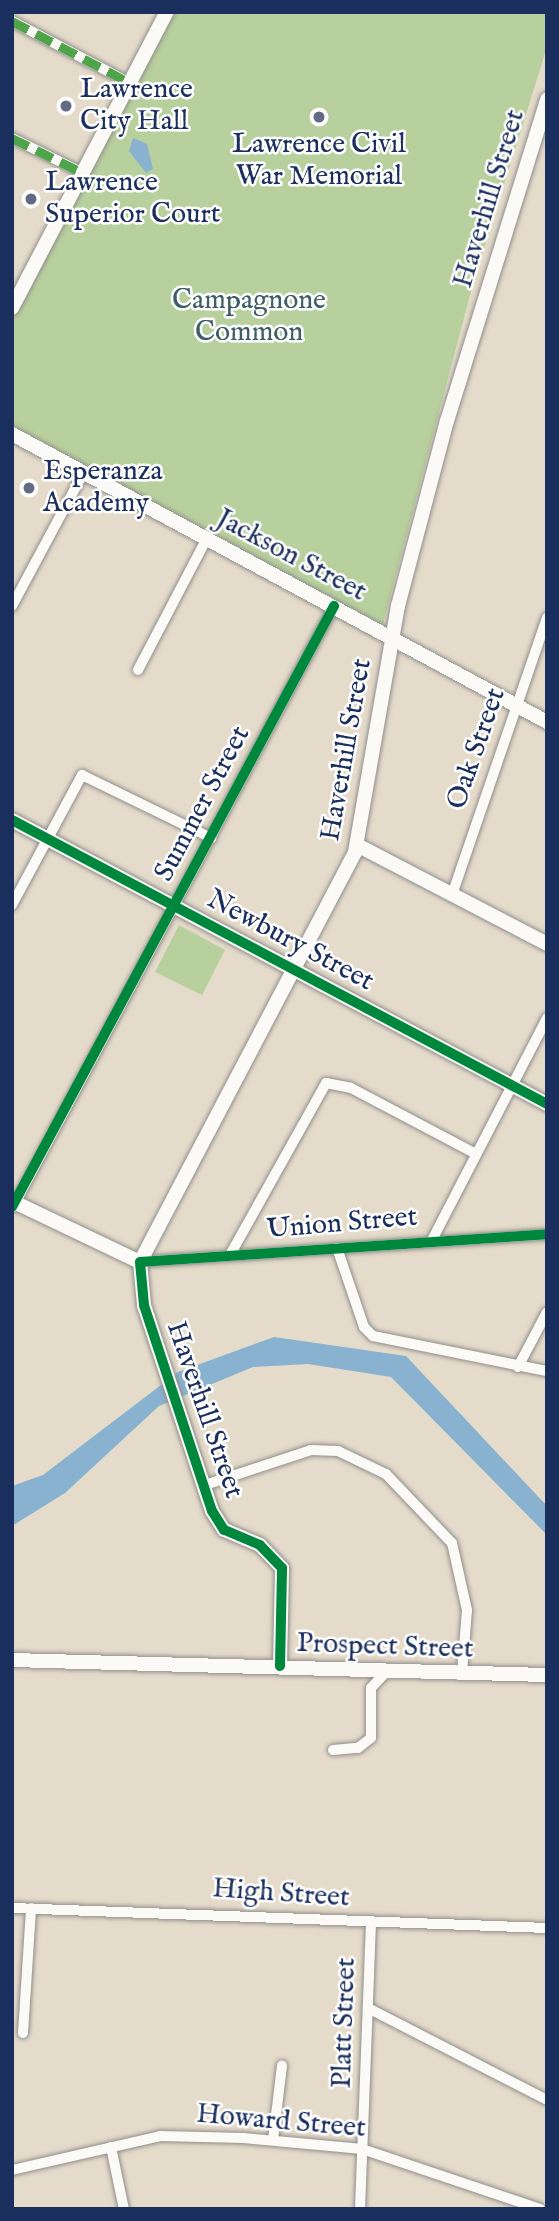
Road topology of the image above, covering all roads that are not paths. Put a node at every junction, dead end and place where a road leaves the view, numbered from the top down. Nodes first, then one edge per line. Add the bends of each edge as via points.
1 (167, 12) edge
2 (12, 21) edge
3 (130, 82) junction
4 (547, 99) edge
5 (12, 138) edge
6 (83, 173) junction
7 (12, 308) edge
8 (12, 434) edge
9 (84, 472) junction
10 (207, 538) junction
11 (12, 606) edge
12 (334, 606) junction
13 (547, 618) edge
14 (392, 638) junction
15 (138, 670) dead end
16 (516, 705) junction
17 (547, 722) edge
18 (12, 820) edge
19 (211, 838) junction
20 (47, 839) junction
21 (357, 845) junction
22 (452, 895) junction
23 (12, 905) edge
24 (174, 906) junction
25 (547, 944) edge
26 (296, 970) junction
27 (547, 1018) edge
28 (512, 1085) junction
29 (547, 1104) edge
30 (476, 1154) junction
31 (13, 1203) edge
32 (547, 1234) edge
33 (432, 1240) junction
34 (337, 1248) junction
35 (230, 1255) junction
36 (140, 1262) junction
37 (547, 1312) edge
38 (518, 1367) junction
39 (547, 1371) edge
40 (202, 1486) junction
41 (12, 1660) edge
42 (280, 1666) junction
43 (388, 1670) junction
44 (462, 1672) junction
45 (547, 1675) edge
46 (333, 1750) dead end
47 (12, 1908) edge
48 (30, 1908) junction
49 (371, 1922) junction
50 (547, 1928) edge
51 (368, 2008) junction
52 (23, 2033) dead end
53 (282, 2066) dead end
54 (547, 2099) edge
55 (273, 2140) junction
56 (111, 2147) junction
57 (362, 2149) junction
58 (12, 2170) edge
59 (124, 2209) edge
60 (360, 2209) edge
61 (540, 2209) edge

1 - 3 main road
2 - 3 street
3 - 6 main road
4 - 14 main road, Haverhill Street via 447,421
5 - 6 street
6 - 7 main road
8 - 9 main road, Jackson Street
9 - 10 main road, Jackson Street
9 - 11 street
10 - 12 main road, Jackson Street
10 - 15 street
12 - 14 main road, Jackson Street
12 - 19 street, Summer Street
13 - 16 street, Oak Street
14 - 16 main road, Jackson Street
14 - 21 main road, Haverhill Street
16 - 17 main road, Jackson Street
16 - 22 street, Oak Street
18 - 20 main road, Newbury Street
19 - 20 street via 82,775
19 - 24 street, Summer Street
20 - 23 street
20 - 24 main road, Newbury Street
21 - 22 main road
21 - 26 main road, Haverhill Street
22 - 25 main road
24 - 26 main road, Newbury Street
24 - 31 street, Summer Street
26 - 28 main road, Newbury Street
26 - 36 main road, Haverhill Street
27 - 28 street
28 - 29 main road, Newbury Street
28 - 30 street
30 - 33 street
30 - 35 street via 351,1088 326,1083
31 - 36 main road
32 - 33 street, Union Street
33 - 34 street, Union Street
34 - 35 street, Union Street
34 - 38 street via 364,1327 373,1336
35 - 36 street, Union Street
36 - 40 main road, Haverhill Street via 138,1282
37 - 38 street
38 - 39 street
40 - 42 main road, Haverhill Street via 224,1530 260,1545 282,1568
40 - 44 street via 311,1450 338,1451 386,1474 452,1543 467,1610
41 - 42 main road, Prospect Street
42 - 43 main road, Prospect Street
43 - 44 main road, Prospect Street
43 - 46 street via 371,1688 371,1738 358,1748
44 - 45 main road, Prospect Street
47 - 48 street, High Street
48 - 49 street, High Street
48 - 52 street
49 - 50 street, High Street
49 - 51 street, Platt Street
51 - 54 street
51 - 57 street, Platt Street
53 - 55 street
55 - 56 street, Howard Street via 160,2136
55 - 57 street, Howard Street
56 - 58 street, Howard Street
56 - 59 street
57 - 60 street, Platt Street
57 - 61 street, Howard Street

